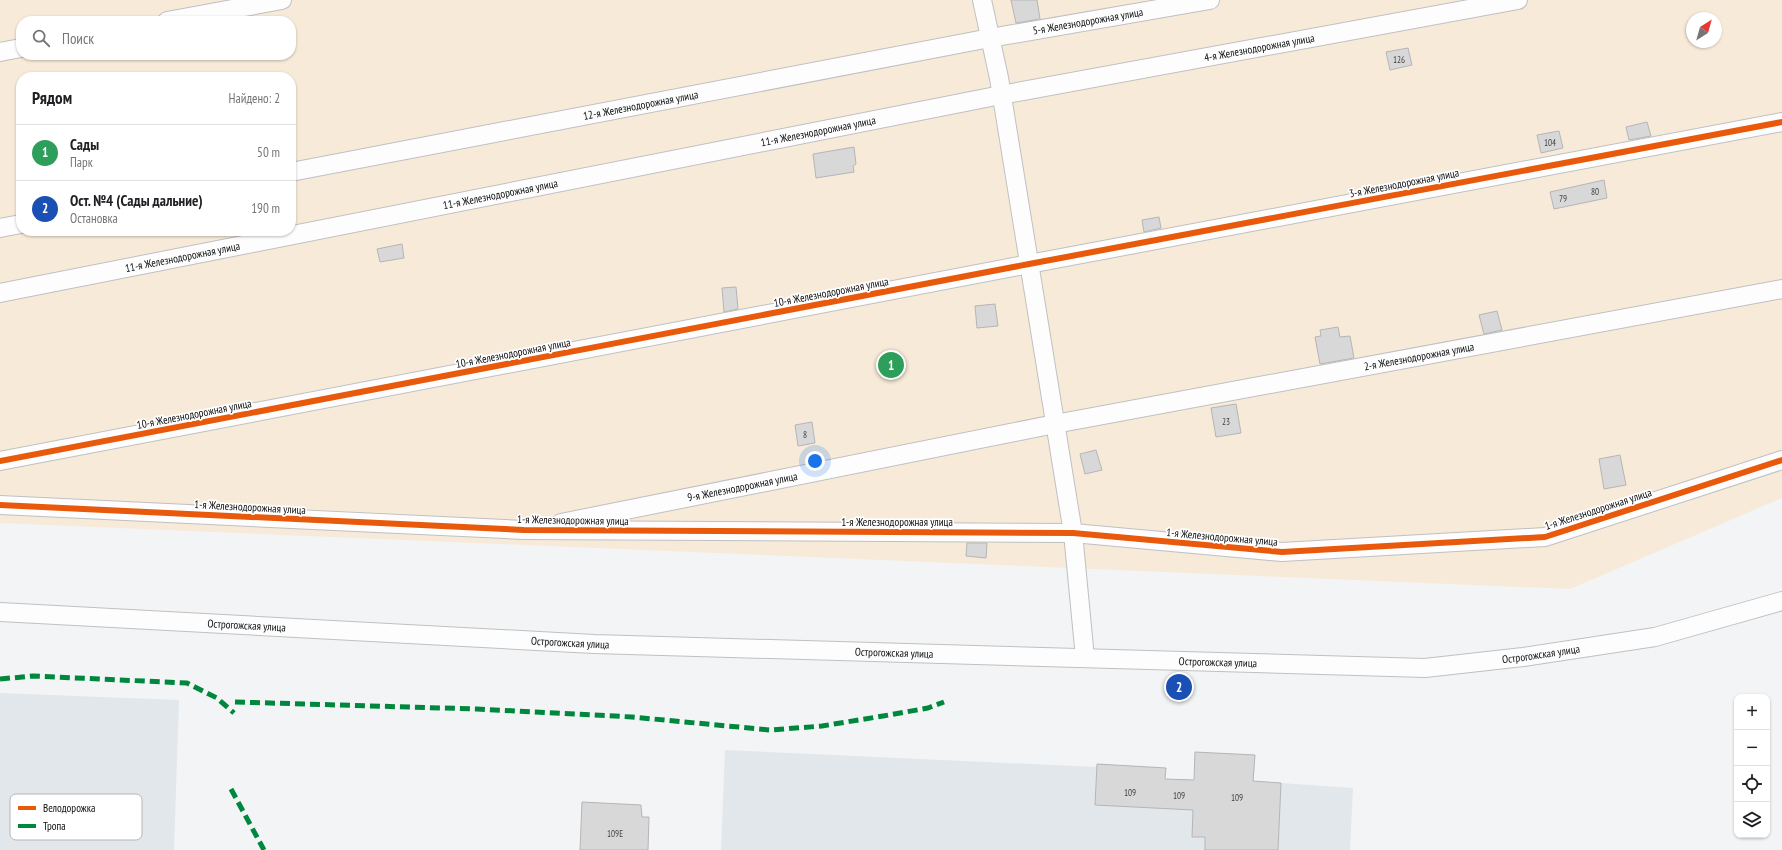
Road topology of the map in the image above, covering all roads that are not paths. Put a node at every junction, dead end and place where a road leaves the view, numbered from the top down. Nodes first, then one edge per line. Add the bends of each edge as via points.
1 (282, 0) edge
2 (982, 0) edge
3 (1210, 0) edge
4 (1518, 0) edge
5 (194, 16) edge
6 (990, 38) junction
7 (16, 49) edge
8 (0, 52) edge
9 (1001, 95) junction
10 (1782, 122) edge
11 (296, 171) edge
12 (16, 225) edge
13 (0, 228) edge
14 (296, 234) edge
15 (288, 236) edge
16 (1029, 264) junction
17 (1782, 288) edge
18 (0, 293) edge
19 (1055, 424) junction
20 (1782, 460) edge
21 (0, 461) edge
22 (0, 505) edge
23 (524, 530) junction
24 (1073, 533) junction
25 (1782, 601) edge
26 (0, 612) edge
27 (1085, 658) junction

1 - 5 street
2 - 6 street
3 - 6 street, 5-я Железнодорожная улица
4 - 9 street, 4-я Железнодорожная улица
6 - 9 street
6 - 11 street, 12-я Железнодорожная улица
7 - 8 street
9 - 14 street, 11-я Железнодорожная улица
9 - 16 street
10 - 16 street, 3-я Железнодорожная улица
12 - 13 street
15 - 18 street, 11-я Железнодорожная улица
16 - 19 street
16 - 21 street, 10-я Железнодорожная улица
17 - 19 street, 2-я Железнодорожная улица
19 - 23 street, 9-я Железнодорожная улица
19 - 24 street
20 - 24 street, 1-я Железнодорожная улица via 1545,537 1282,552
22 - 23 street, 1-я Железнодорожная улица
23 - 24 street, 1-я Железнодорожная улица
24 - 27 street
25 - 27 street, Острогожская улица via 1655,637 1523,657 1424,668
26 - 27 street, Острогожская улица via 594,644

